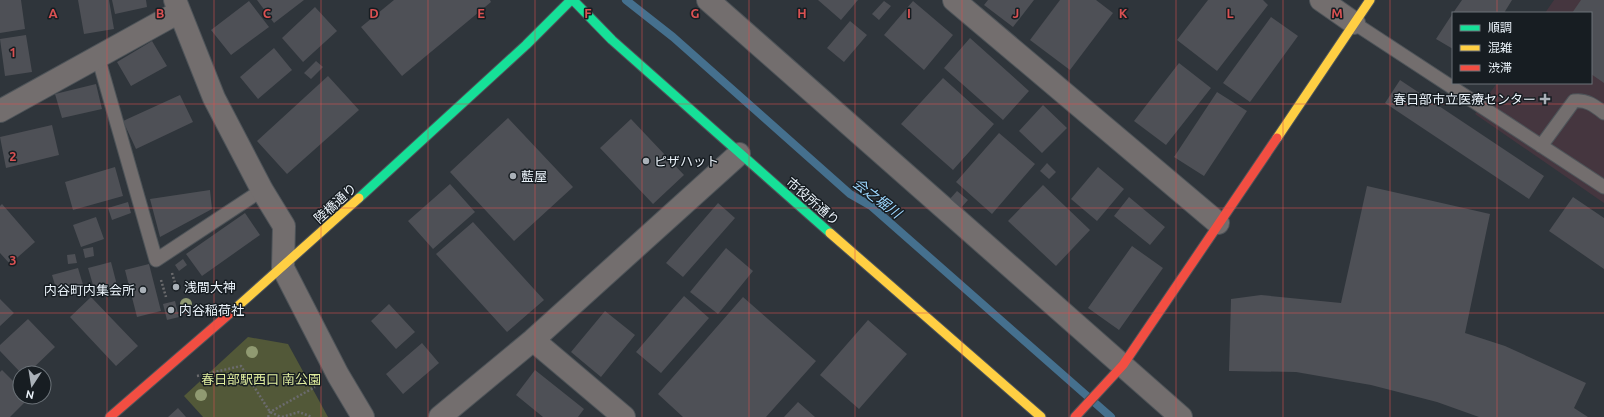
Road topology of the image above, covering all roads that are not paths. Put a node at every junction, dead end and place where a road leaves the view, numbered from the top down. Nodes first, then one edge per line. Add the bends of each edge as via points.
1 (572, 0) edge
2 (708, 0) edge
3 (954, 0) edge
4 (1322, 0) edge
5 (1370, 0) edge
6 (177, 6) edge
7 (1354, 23) junction
8 (98, 57) junction
9 (0, 111) edge
10 (1604, 113) edge
11 (1542, 146) junction
12 (739, 154) junction
13 (1604, 187) edge
14 (262, 190) junction
15 (1218, 223) junction
16 (283, 268) junction
17 (533, 340) junction
18 (1116, 373) junction
19 (1076, 416) edge
20 (110, 417) edge
21 (363, 417) edge
22 (440, 417) edge
23 (624, 417) edge
24 (1041, 417) edge
25 (1181, 417) edge

1 - 12 street, 市役所通り via 612,40
1 - 16 street, 陸橋通り
2 - 18 street
3 - 15 street
4 - 7 street
5 - 7 street
6 - 8 street
6 - 14 street via 214,98
7 - 11 lane
7 - 15 street
8 - 9 street
8 - 14 lane via 156,260
10 - 11 lane via 1586,102 1574,101
11 - 13 lane
12 - 17 street
12 - 24 street, 市役所通り
14 - 16 street via 284,226
15 - 18 street
16 - 20 street, 陸橋通り
16 - 21 street via 338,375
17 - 22 street
17 - 23 street
18 - 19 street
18 - 25 street

